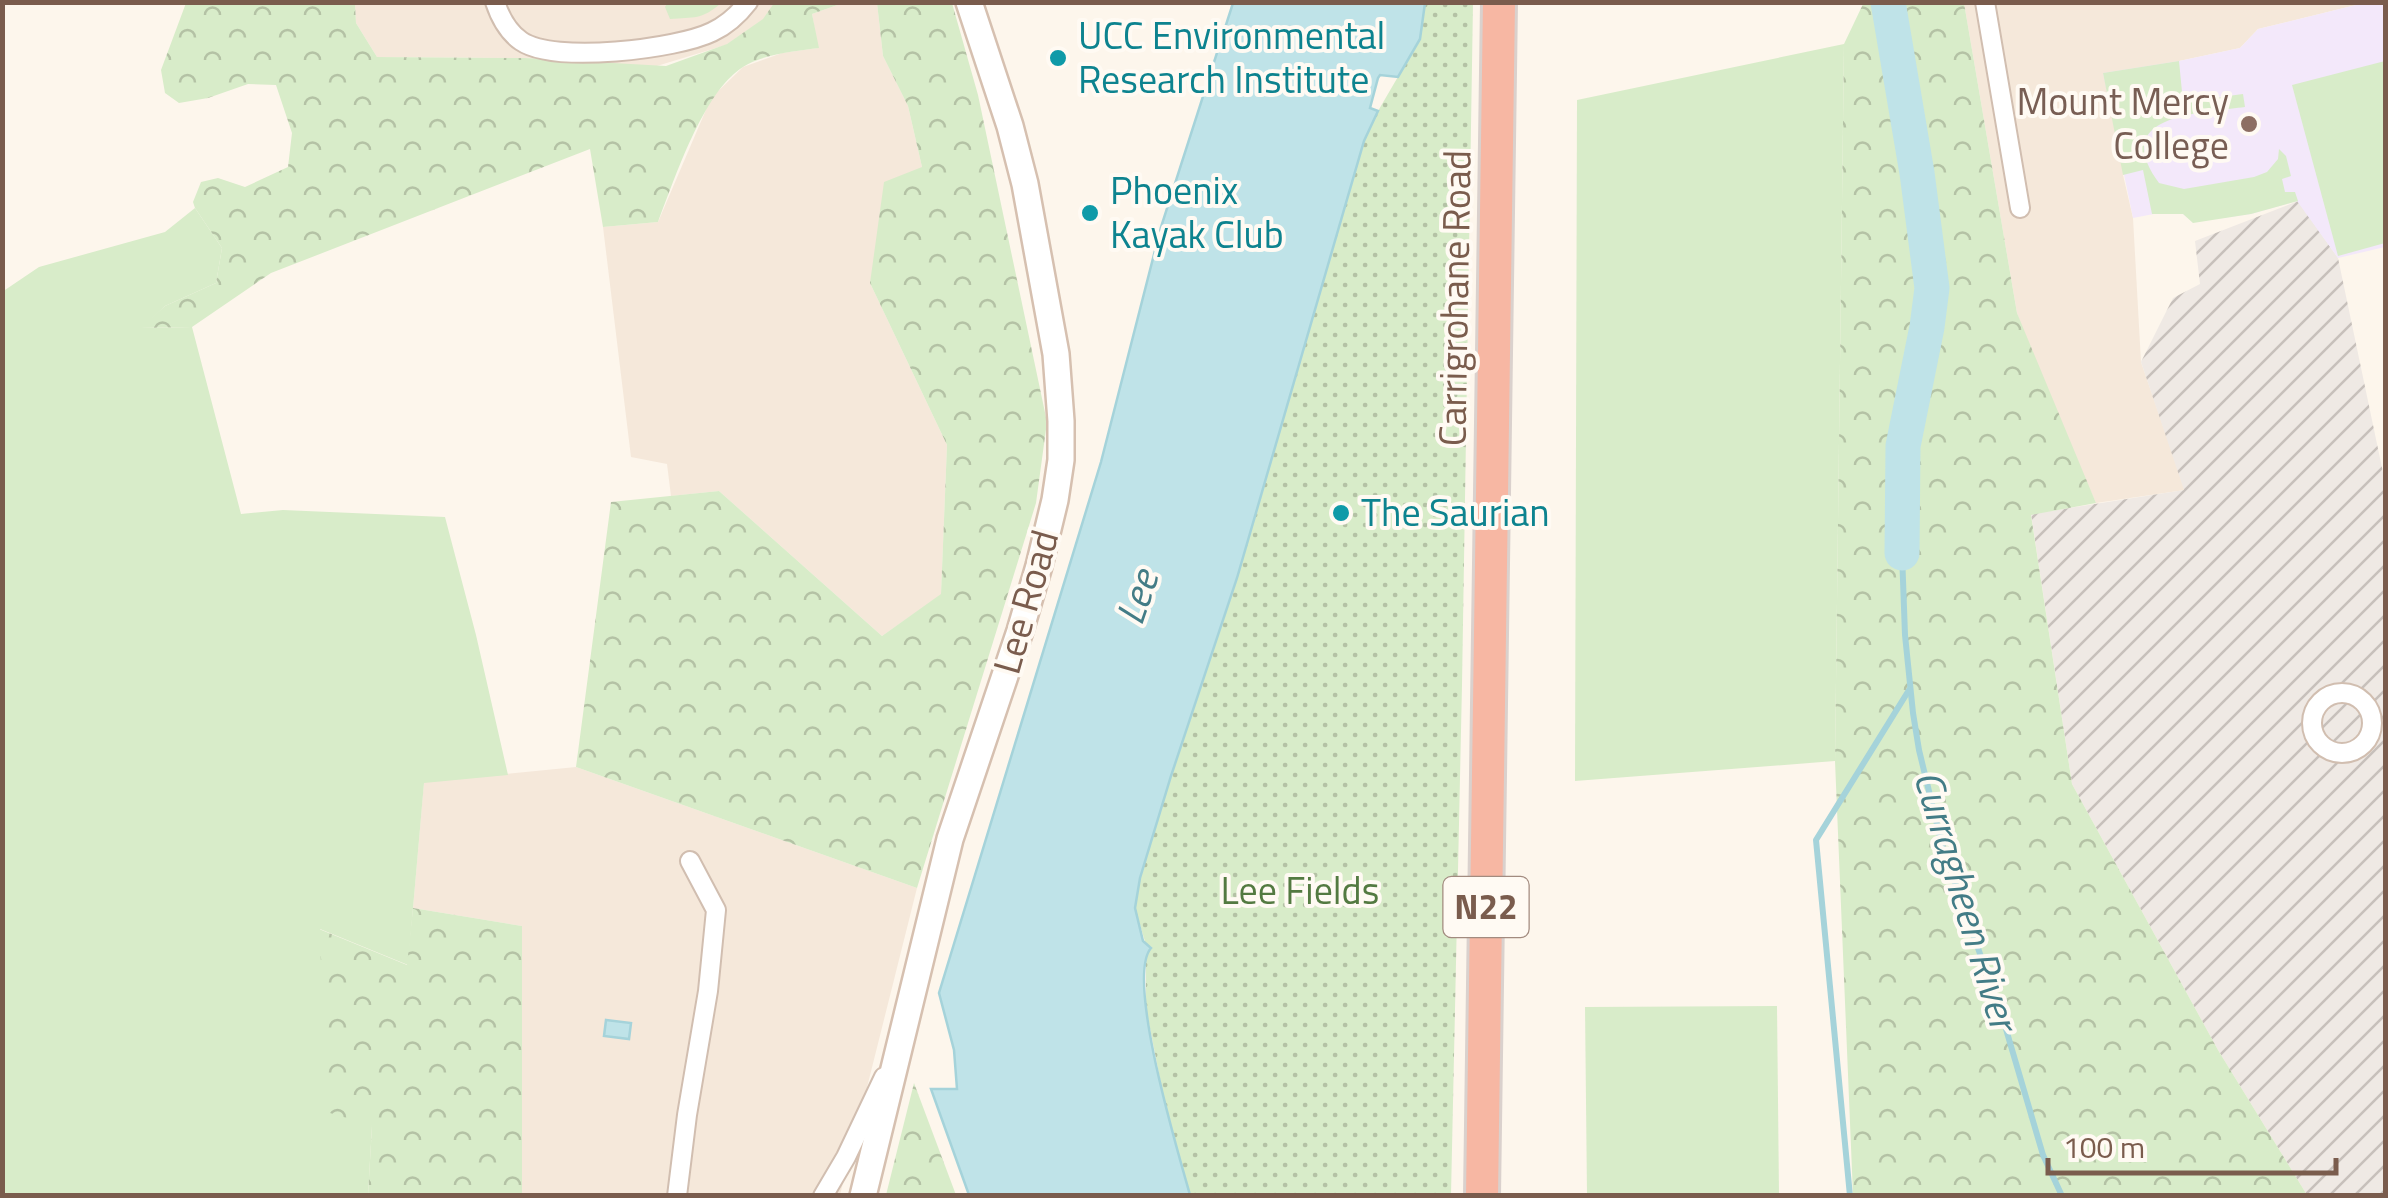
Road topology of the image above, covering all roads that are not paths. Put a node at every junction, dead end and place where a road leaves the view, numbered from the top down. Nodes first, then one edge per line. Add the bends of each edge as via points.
1 (495, 2) edge
2 (748, 2) edge
3 (968, 2) edge
4 (1500, 2) edge
5 (1985, 2) edge
6 (2020, 208) dead end
7 (690, 860) dead end
8 (894, 1066) junction
9 (677, 1196) edge
10 (823, 1196) edge
11 (862, 1196) edge
12 (1482, 1196) edge

1 - 2 street via 520,41 547,51 601,53 711,34
3 - 8 street, Lee Road via 1025,184 1056,354 1061,460 1039,566 950,839
4 - 12 highway, Carrigrohane Road / N22
5 - 6 street
7 - 9 street via 716,910
8 - 10 street
8 - 11 street, Lee Road

